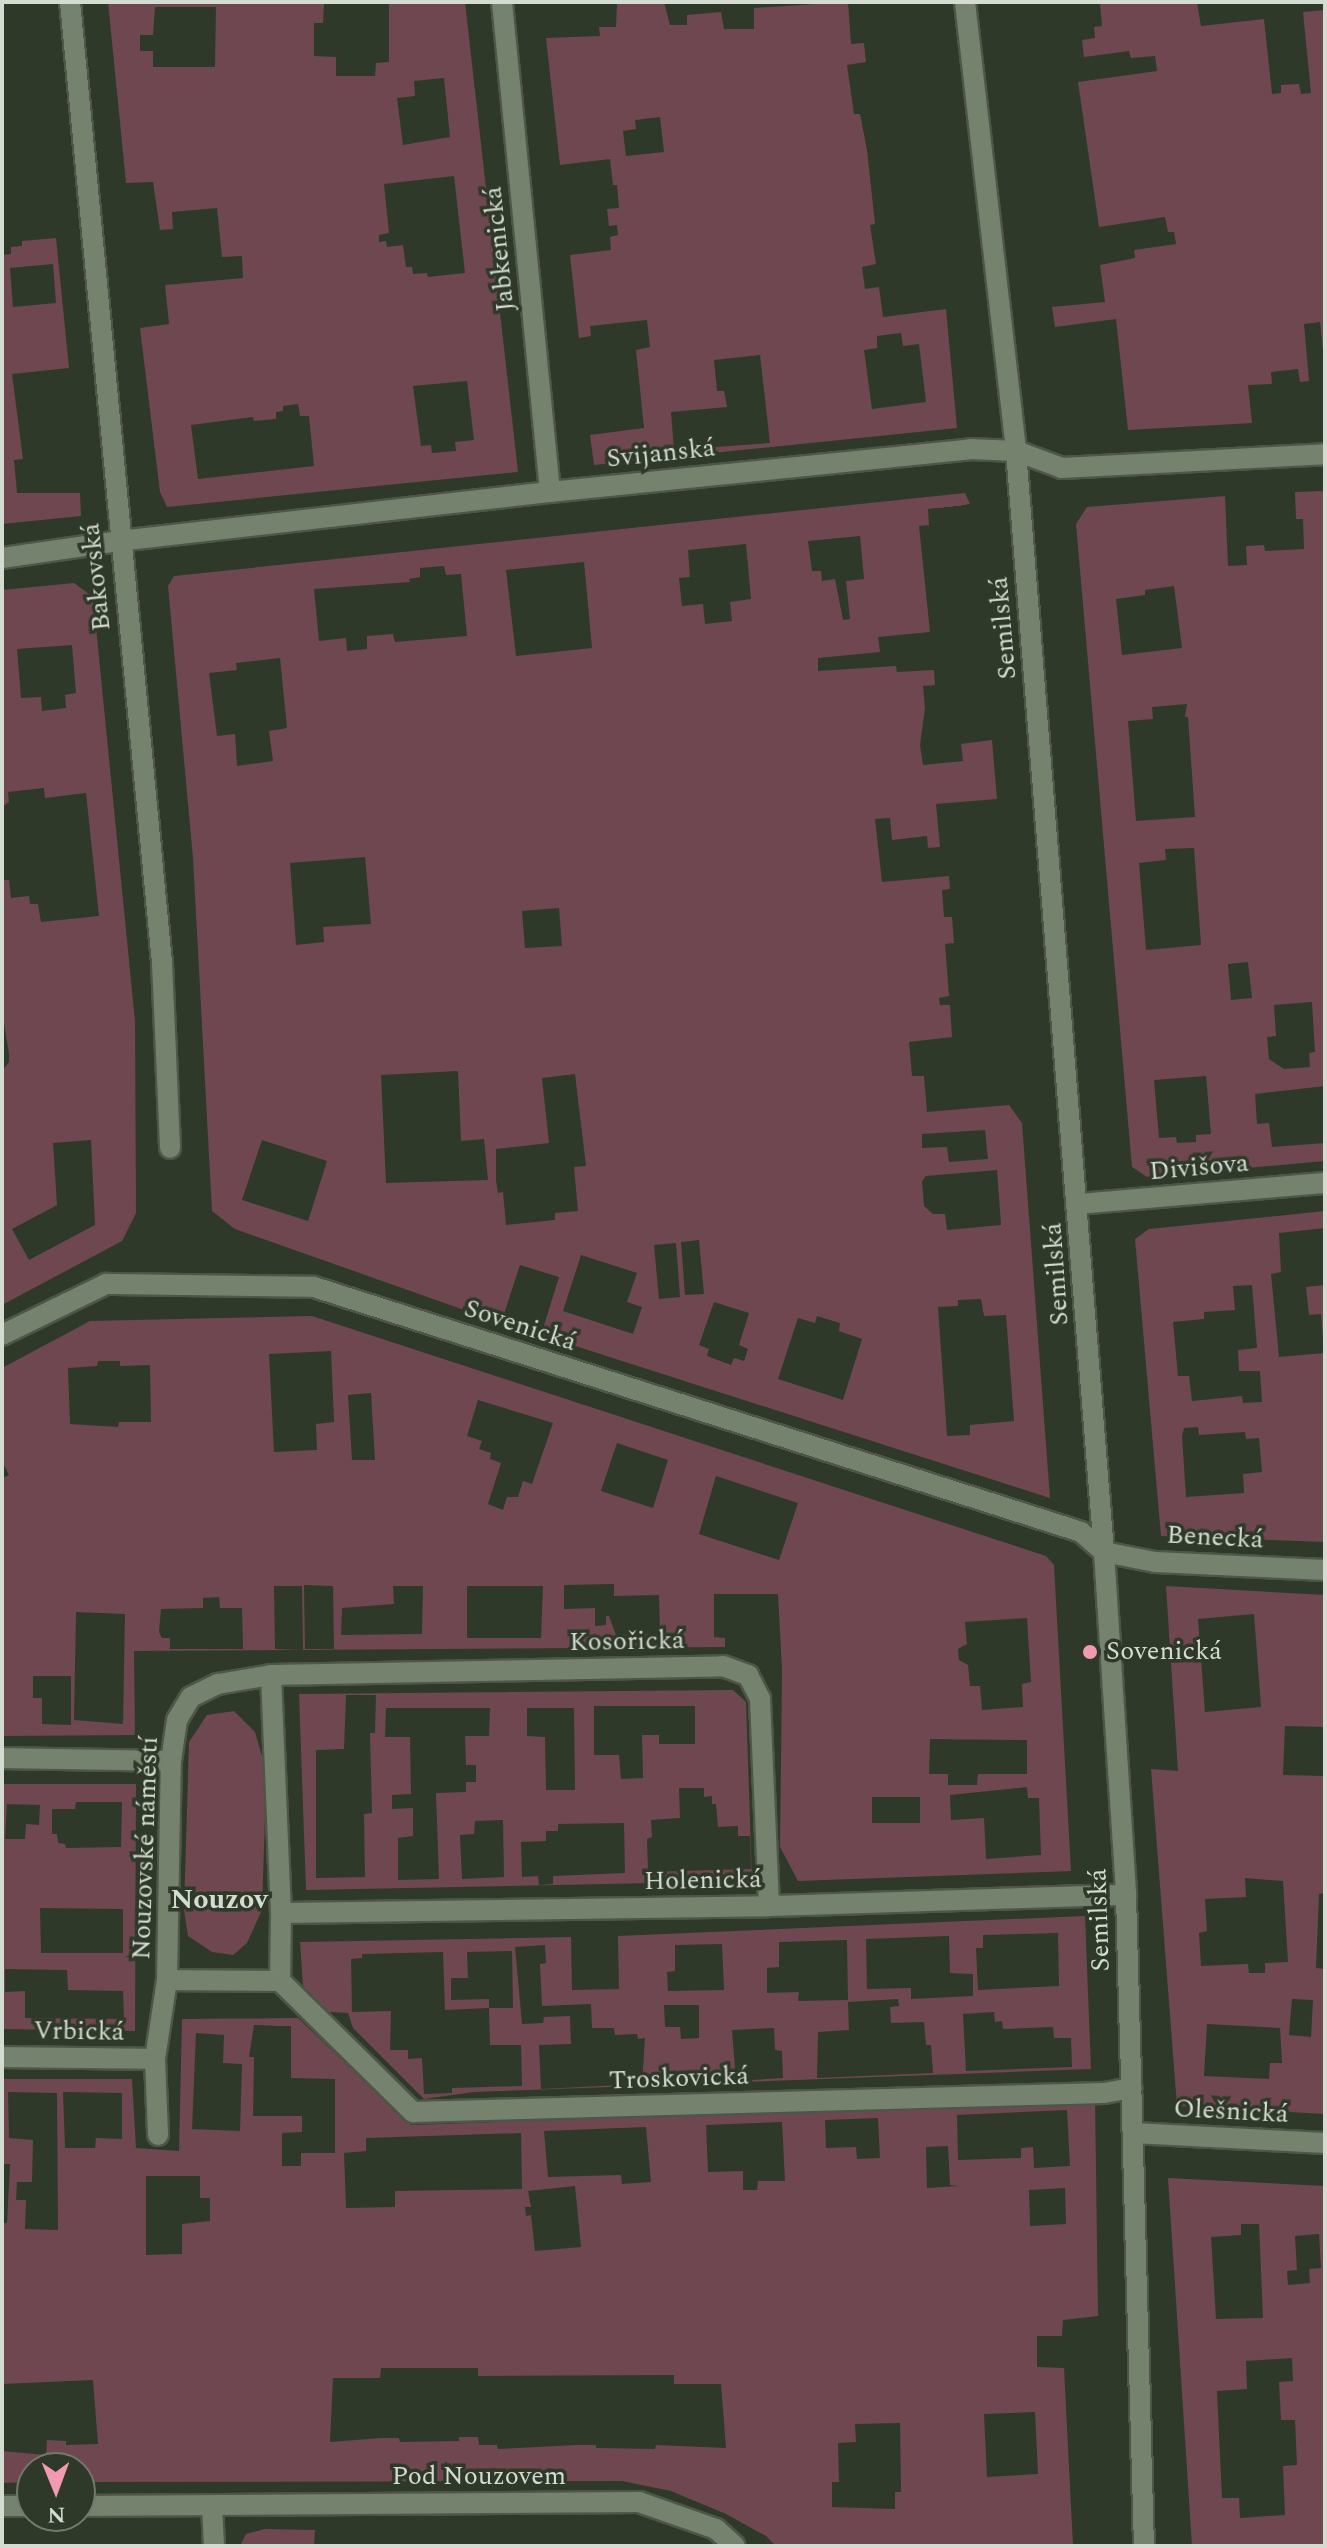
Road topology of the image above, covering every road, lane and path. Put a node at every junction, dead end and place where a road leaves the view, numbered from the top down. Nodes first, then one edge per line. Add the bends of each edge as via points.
1 (70, 2) edge
2 (502, 2) edge
3 (965, 2) edge
4 (1016, 451) junction
5 (1325, 454) edge
6 (550, 492) junction
7 (119, 541) junction
8 (2, 558) edge
9 (170, 1148) dead end
10 (1325, 1183) edge
11 (1078, 1204) junction
12 (2, 1335) edge
13 (1104, 1552) junction
14 (1325, 1570) edge
15 (271, 1675) junction
16 (2, 1758) edge
17 (171, 1761) junction
18 (1126, 1895) junction
19 (769, 1906) junction
20 (281, 1913) junction
21 (167, 1980) junction
22 (280, 1981) junction
23 (2, 2057) edge
24 (155, 2059) junction
25 (1132, 2088) junction
26 (1134, 2133) junction
27 (158, 2135) dead end
28 (1325, 2143) edge
29 (96, 2506) edge
30 (212, 2506) junction
31 (214, 2546) edge
32 (735, 2546) edge
33 (1144, 2546) edge

1 - 7 street, Bakovská
2 - 6 street, Jabkenická
3 - 4 street, Semilská
4 - 5 street, Svijanská via 1062,468
4 - 6 street, Svijanská via 970,449
4 - 11 street, Semilská
6 - 7 street, Svijanská
7 - 8 street, Svijanská
7 - 9 street, Bakovská via 162,963
10 - 11 street, Divišova
11 - 13 street, Semilská
12 - 13 street, Sovenická via 106,1284 314,1287 1081,1532
13 - 14 street, Benecká via 1155,1562
13 - 18 street, Semilská
15 - 17 street, Nouzovské náměstí via 218,1684 191,1697 177,1720
15 - 19 street, Kosořická via 723,1666 748,1675 760,1699
15 - 20 street
16 - 17 street
17 - 21 street, Nouzovské náměstí
18 - 19 street, Holenická
18 - 25 street, Semilská
19 - 20 street, Holenická
20 - 22 street
21 - 22 street, Nouzovské náměstí
21 - 24 street, Vrbická
22 - 25 street, Troskovická via 413,2112 1104,2093
23 - 24 street, Vrbická
24 - 27 street, Vrbická
25 - 26 street, Semilská
26 - 28 street, Olešnická
26 - 33 street, Semilská
29 - 30 street, Pod Nouzovem
30 - 31 street
30 - 32 street, Pod Nouzovem via 639,2502 716,2529

